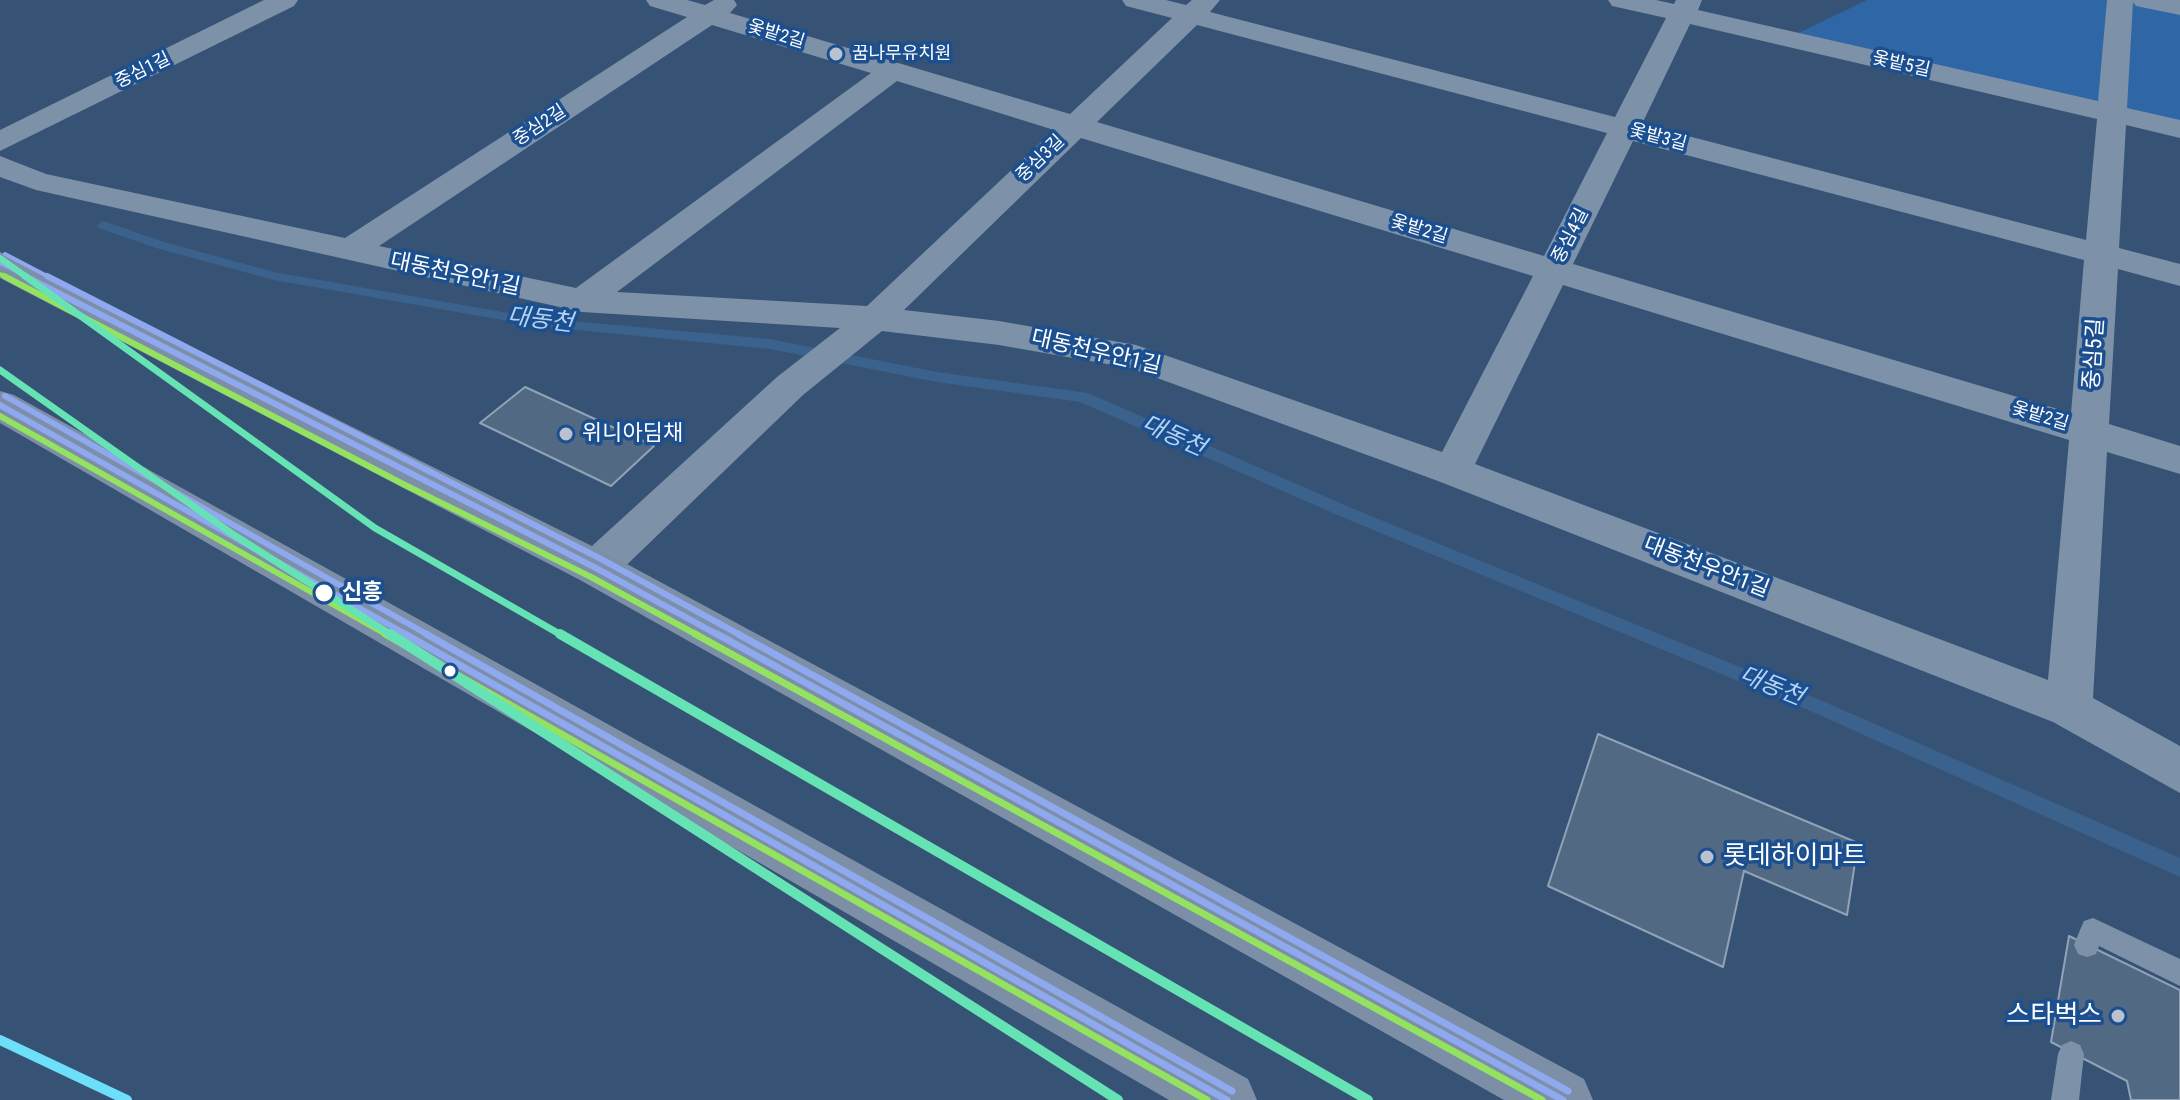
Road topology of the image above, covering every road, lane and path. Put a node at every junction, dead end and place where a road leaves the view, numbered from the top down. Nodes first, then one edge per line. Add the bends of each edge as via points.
1 (285, 0) edge
2 (659, 0) edge
3 (1135, 0) edge
4 (1621, 0) edge
5 (2120, 0) edge
6 (2145, 0) edge
7 (1199, 7) edge
8 (1685, 7) edge
9 (2180, 7) edge
10 (720, 8) edge
11 (893, 71) junction
12 (2112, 114) junction
13 (1075, 126) junction
14 (1624, 129) junction
15 (2180, 129) edge
16 (0, 142) edge
17 (0, 165) edge
18 (347, 252) junction
19 (2102, 255) junction
20 (0, 263) edge
21 (1553, 271) junction
22 (2180, 275) edge
23 (582, 301) junction
24 (875, 318) junction
25 (0, 405) edge
26 (2090, 432) junction
27 (2180, 460) edge
28 (1452, 471) junction
29 (596, 568) junction
30 (2069, 708) junction
31 (2180, 771) edge
32 (2087, 945) dead end
33 (2180, 973) edge
34 (2071, 1054) dead end
35 (1227, 1100) edge
36 (1563, 1100) edge
37 (2065, 1100) edge

1 - 16 street, 중심1길
2 - 10 street, 옻밭2길
3 - 7 street, 옻밭3길
4 - 8 street, 옻밭5길
5 - 12 street, 중심5길
6 - 9 street
7 - 13 street, 중심3길
7 - 14 street, 옻밭3길
8 - 12 street, 옻밭5길
8 - 14 street, 중심4길
10 - 11 street, 옻밭2길
10 - 18 street, 중심2길
11 - 13 street, 옻밭2길
11 - 23 street
12 - 15 street, 옻밭5길
12 - 19 street, 중심5길
13 - 21 street, 옻밭2길
13 - 24 street, 중심3길
14 - 19 street, 옻밭3길
14 - 21 street, 중심4길
17 - 18 street, 대동천우안1길 via 36,181
18 - 23 street, 대동천우안1길
19 - 22 street, 옻밭3길
19 - 26 street, 중심5길
20 - 29 main road
21 - 26 street, 옻밭2길
21 - 28 street, 중심4길
23 - 24 street, 대동천우안1길
24 - 28 street, 대동천우안1길 via 1136,357
24 - 29 street, 중심3길 via 790,386
25 - 35 main road
26 - 27 street, 옻밭2길
26 - 30 street, 중심5길
28 - 30 street, 대동천우안1길
29 - 36 main road
30 - 31 street, 대동천우안1길
32 - 33 lane via 2093,930
34 - 37 lane

